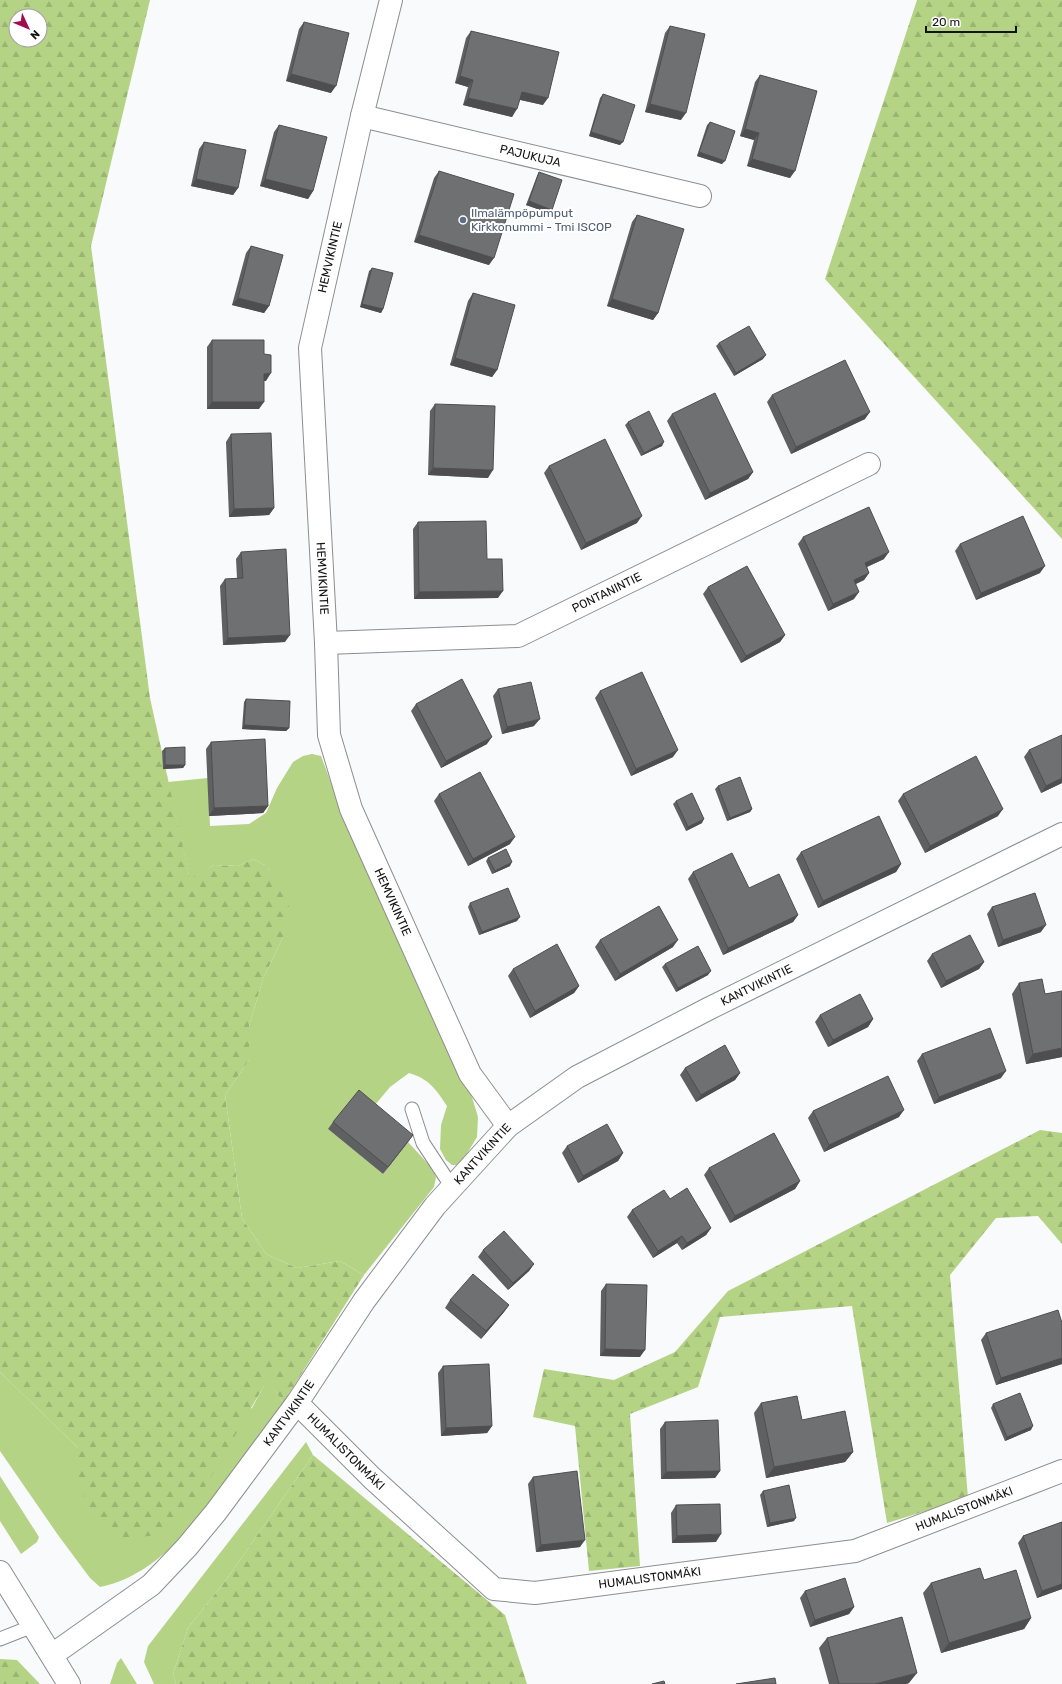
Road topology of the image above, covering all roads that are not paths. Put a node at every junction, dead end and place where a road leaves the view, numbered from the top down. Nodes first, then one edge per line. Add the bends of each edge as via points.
1 (391, 0) edge
2 (362, 116) junction
3 (700, 196) dead end
4 (869, 464) dead end
5 (326, 643) junction
6 (1062, 834) edge
7 (412, 1109) dead end
8 (508, 1126) junction
9 (452, 1187) junction
10 (297, 1403) junction
11 (1062, 1471) edge
12 (0, 1572) edge
13 (33, 1626) junction
14 (0, 1639) edge
15 (52, 1655) junction
16 (69, 1684) edge

1 - 2 street, HEMVIKINTIE
2 - 3 street, PAJUKUJA
2 - 5 street, HEMVIKINTIE via 310,348
4 - 5 street, PONTANINTIE via 518,636
5 - 8 street, HEMVIKINTIE via 330,735 351,809 470,1074
6 - 8 street, KANTVIKINTIE via 708,1009 577,1077
7 - 9 lane via 423,1142
8 - 9 street, KANTVIKINTIE
9 - 10 street, KANTVIKINTIE via 364,1301
10 - 11 street, HUMALISTONMÄKI via 372,1478 494,1589 535,1593 855,1551
10 - 15 street, KANTVIKINTIE via 216,1512 162,1574 151,1585
12 - 13 street
13 - 14 lane
13 - 15 street
15 - 16 street

